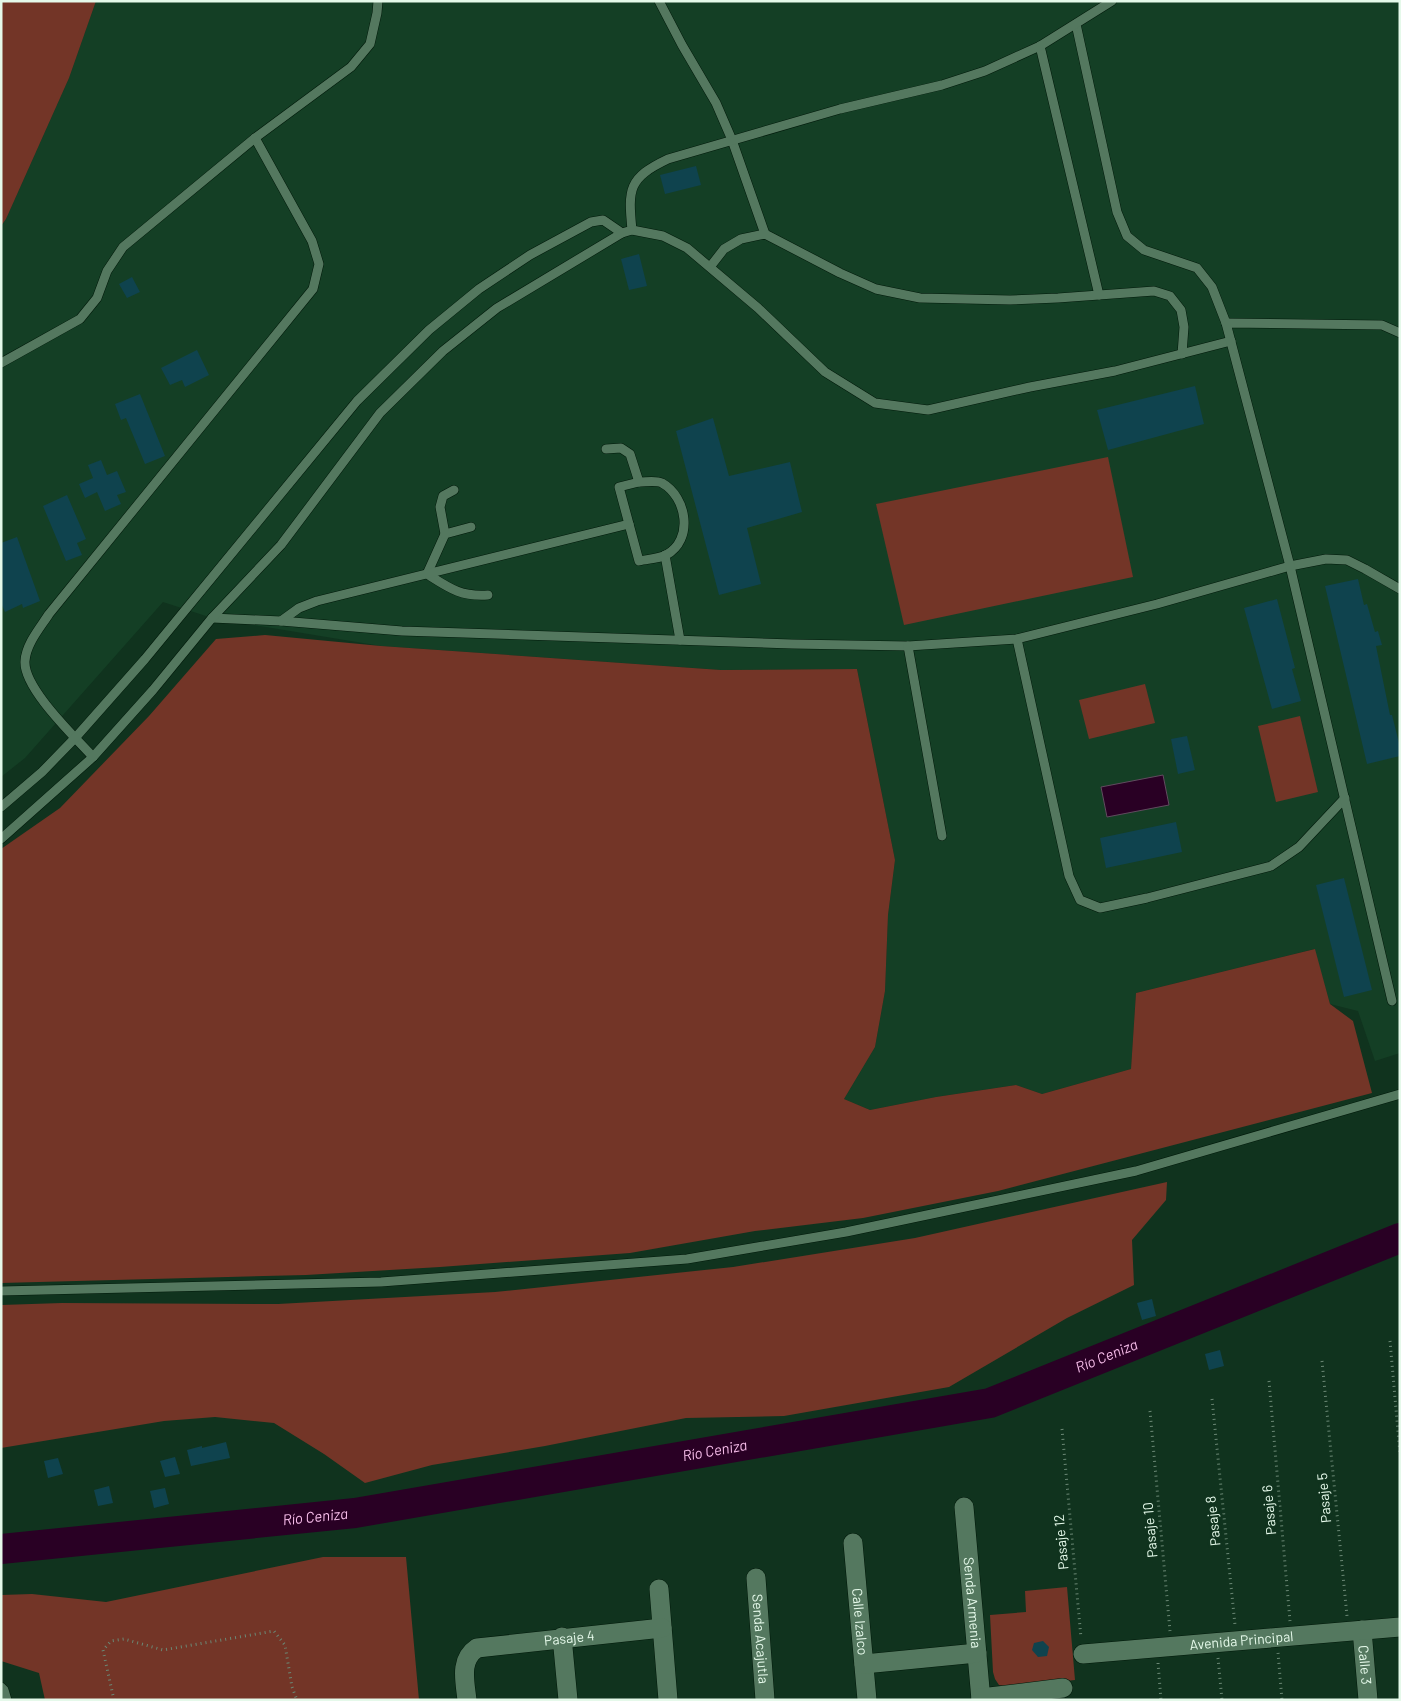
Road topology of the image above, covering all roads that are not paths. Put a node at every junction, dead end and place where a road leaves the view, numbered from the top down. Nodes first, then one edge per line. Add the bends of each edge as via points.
1 (378, 1) edge
2 (659, 1) edge
3 (1112, 1) edge
4 (1076, 24) junction
5 (1040, 46) junction
6 (255, 138) junction
7 (732, 140) junction
8 (632, 230) junction
9 (622, 233) junction
10 (765, 234) junction
11 (710, 267) junction
12 (1099, 295) junction
13 (1226, 323) junction
14 (1400, 333) edge
15 (1232, 341) junction
16 (1182, 354) junction
17 (1, 363) edge
18 (606, 449) dead end
19 (639, 482) junction
20 (454, 490) dead end
21 (629, 524) junction
22 (472, 527) dead end
23 (445, 534) junction
24 (665, 555) junction
25 (1290, 566) junction
26 (427, 574) junction
27 (1400, 588) edge
28 (488, 595) dead end
29 (212, 618) junction
30 (281, 621) junction
31 (1017, 639) junction
32 (680, 640) junction
33 (908, 646) junction
34 (76, 737) junction
35 (93, 757) junction
36 (1345, 798) junction
37 (1, 807) edge
38 (942, 836) dead end
39 (1, 839) edge
40 (1392, 1001) dead end
41 (1400, 1094) edge
42 (1, 1291) edge
43 (964, 1507) dead end
44 (853, 1543) dead end
45 (756, 1578) dead end
46 (658, 1589) dead end
47 (1400, 1627) edge
48 (662, 1628) junction
49 (1355, 1631) junction
50 (562, 1637) junction
51 (977, 1653) junction
52 (1083, 1654) road end
53 (864, 1664) junction
54 (1, 1687) edge
55 (1063, 1688) dead end
56 (981, 1699) edge
57 (7, 1700) edge
58 (467, 1700) edge
59 (568, 1700) edge
60 (668, 1700) edge
61 (765, 1700) edge
62 (867, 1700) edge
63 (1368, 1700) edge

1 - 6 lane via 370,44 351,66
2 - 7 lane via 716,103
3 - 4 lane
4 - 5 lane
4 - 13 lane via 1117,212 1127,236 1144,250 1197,268 1212,287
5 - 7 lane via 985,71 942,85 840,109
5 - 12 lane
6 - 17 lane via 123,247 107,271 97,298 80,319
6 - 34 lane via 312,242 320,264 313,289 49,614 30,643 25,660 30,682
7 - 8 lane via 649,168 634,182 629,201
7 - 10 lane
8 - 9 lane
8 - 11 lane via 663,236 687,248
9 - 29 lane via 497,308 443,352 380,413 280,545
9 - 34 lane via 603,220 591,222 479,289 429,330 357,401 145,659
10 - 11 lane via 741,239 724,249
10 - 12 lane via 876,288 920,298 1010,300
11 - 16 lane via 825,372 875,403 928,410
12 - 16 lane via 1154,291 1170,296 1180,310 1184,327
13 - 14 lane via 1382,325
13 - 15 lane
15 - 16 lane
15 - 25 lane
18 - 19 lane via 621,448 630,454
19 - 21 lane via 620,487
19 - 24 lane via 660,482 674,492 682,509 685,528 678,545
20 - 23 lane via 443,496 440,506
21 - 24 lane via 639,561
21 - 26 lane
22 - 23 lane
23 - 26 lane
24 - 32 lane
25 - 27 lane via 1326,559 1347,560
25 - 31 lane
25 - 36 lane
26 - 28 lane via 454,590 472,596
26 - 30 lane via 317,601 299,608
29 - 30 lane
29 - 35 lane via 154,690
30 - 32 lane via 402,630
31 - 33 lane
31 - 36 lane via 1070,876 1080,900 1100,908 1271,866 1299,847
32 - 33 lane
33 - 38 lane
34 - 35 lane
34 - 37 lane
35 - 39 lane
36 - 40 lane
41 - 42 lane via 1136,1171 846,1232 687,1259 381,1282
43 - 51 street, Senda Armenia
44 - 53 street, Calle Izalco
45 - 61 street, Senda Acajutla
46 - 48 street
47 - 49 street, Avenida Principal
48 - 50 street, Pasaje 4
48 - 60 street
49 - 52 street, Avenida Principal
49 - 63 street, Calle 3
50 - 58 street, Pasaje 4 via 476,1648 465,1662
50 - 59 street
51 - 53 street
51 - 56 street, Senda Armenia
53 - 62 street, Calle Izalco
54 - 57 lane
55 - 56 street

